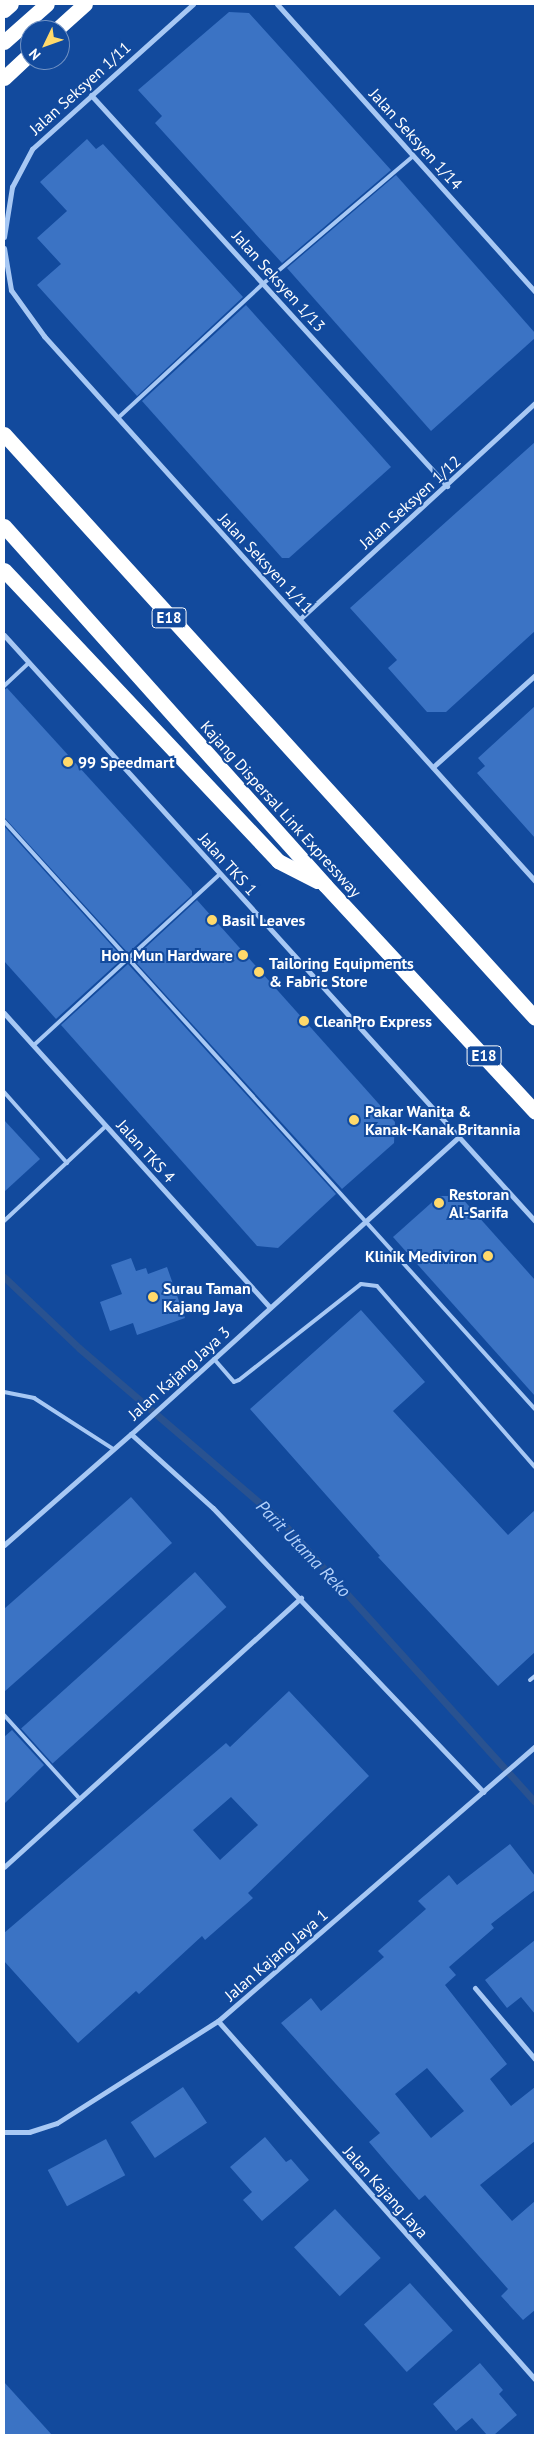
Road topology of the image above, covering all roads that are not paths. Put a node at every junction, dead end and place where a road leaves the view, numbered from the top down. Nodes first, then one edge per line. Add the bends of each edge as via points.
1 (11, 4) edge
2 (47, 4) edge
3 (85, 4) edge
4 (193, 4) edge
5 (277, 4) edge
6 (4, 10) edge
7 (67, 20) edge
8 (4, 42) edge
9 (20, 63) edge
10 (4, 78) edge
11 (91, 95) junction
12 (413, 156) junction
13 (4, 237) edge
14 (4, 248) edge
15 (264, 283) junction
16 (535, 292) edge
17 (535, 403) edge
18 (118, 418) junction
19 (4, 434) edge
20 (447, 486) junction
21 (4, 526) edge
22 (4, 570) edge
23 (301, 618) junction
24 (4, 635) edge
25 (29, 663) junction
26 (535, 675) edge
27 (4, 686) edge
28 (433, 767) junction
29 (4, 821) edge
30 (220, 874) junction
31 (535, 881) edge
32 (325, 885) junction
33 (129, 957) junction
34 (4, 1013) edge
35 (533, 1014) edge
36 (34, 1045) junction
37 (4, 1092) edge
38 (535, 1112) edge
39 (106, 1126) junction
40 (458, 1137) junction
41 (67, 1162) junction
42 (4, 1221) edge
43 (535, 1221) edge
44 (364, 1222) junction
45 (270, 1307) junction
46 (214, 1359) junction
47 (4, 1392) edge
48 (535, 1408) edge
49 (131, 1434) junction
50 (114, 1449) junction
51 (535, 1467) edge
52 (4, 1545) edge
53 (301, 1598) junction
54 (535, 1676) edge
55 (530, 1680) dead end
56 (4, 1715) edge
57 (535, 1746) edge
58 (483, 1792) junction
59 (80, 1799) junction
60 (4, 1867) edge
61 (475, 1988) dead end
62 (218, 2022) junction
63 (535, 2059) edge
64 (4, 2132) edge
65 (535, 2380) edge

1 - 6 highway
2 - 8 highway
3 - 7 highway
4 - 11 street, Jalan Seksyen 1/11
5 - 12 street, Jalan Seksyen 1/14
9 - 10 highway
11 - 13 street, Jalan Seksyen 1/11 via 32,149 12,187
11 - 15 street, Jalan Seksyen 1/13
12 - 15 lane
12 - 16 street, Jalan Seksyen 1/14
14 - 18 street, Jalan Seksyen 1/11 via 11,290 44,336
15 - 18 lane
15 - 20 street, Jalan Seksyen 1/13
17 - 20 street, Jalan Seksyen 1/12
18 - 23 street, Jalan Seksyen 1/11
19 - 35 highway, E18
20 - 23 street, Jalan Seksyen 1/12
21 - 32 highway, Kajang Dispersal Link Expressway / E18
22 - 32 highway via 278,861
23 - 28 street, Jalan Seksyen 1/11
24 - 25 street, Jalan TKS 1
25 - 27 lane
25 - 30 street, Jalan TKS 1
26 - 28 street
28 - 31 street, Jalan Seksyen 1/11
29 - 33 lane
30 - 33 lane
30 - 40 street, Jalan TKS 1
32 - 38 highway, Kajang Dispersal Link Expressway / E18
33 - 36 lane
33 - 44 lane
34 - 36 street, Jalan TKS 4
36 - 39 street, Jalan TKS 4
37 - 41 lane
39 - 41 lane
39 - 45 street, Jalan TKS 4
40 - 43 street, Jalan TKS 1
40 - 44 street, Jalan Kajang Jaya 3
41 - 42 lane
44 - 45 street, Jalan Kajang Jaya 3
44 - 48 lane
45 - 46 street, Jalan Kajang Jaya 3
46 - 49 street, Jalan Kajang Jaya 3
46 - 51 lane via 234,1382 239,1380 361,1284 376,1286
47 - 50 lane via 34,1398
49 - 50 street, Jalan Kajang Jaya 3
49 - 53 street via 213,1508
50 - 52 street, Jalan Kajang Jaya 3
53 - 58 street
53 - 59 street
54 - 55 lane
56 - 59 lane
57 - 58 street, Jalan Kajang Jaya 1
58 - 62 street, Jalan Kajang Jaya 1
59 - 60 street
61 - 63 street
62 - 64 street, Jalan Kajang Jaya 1 via 57,2122 30,2132
62 - 65 street, Jalan Kajang Jaya

